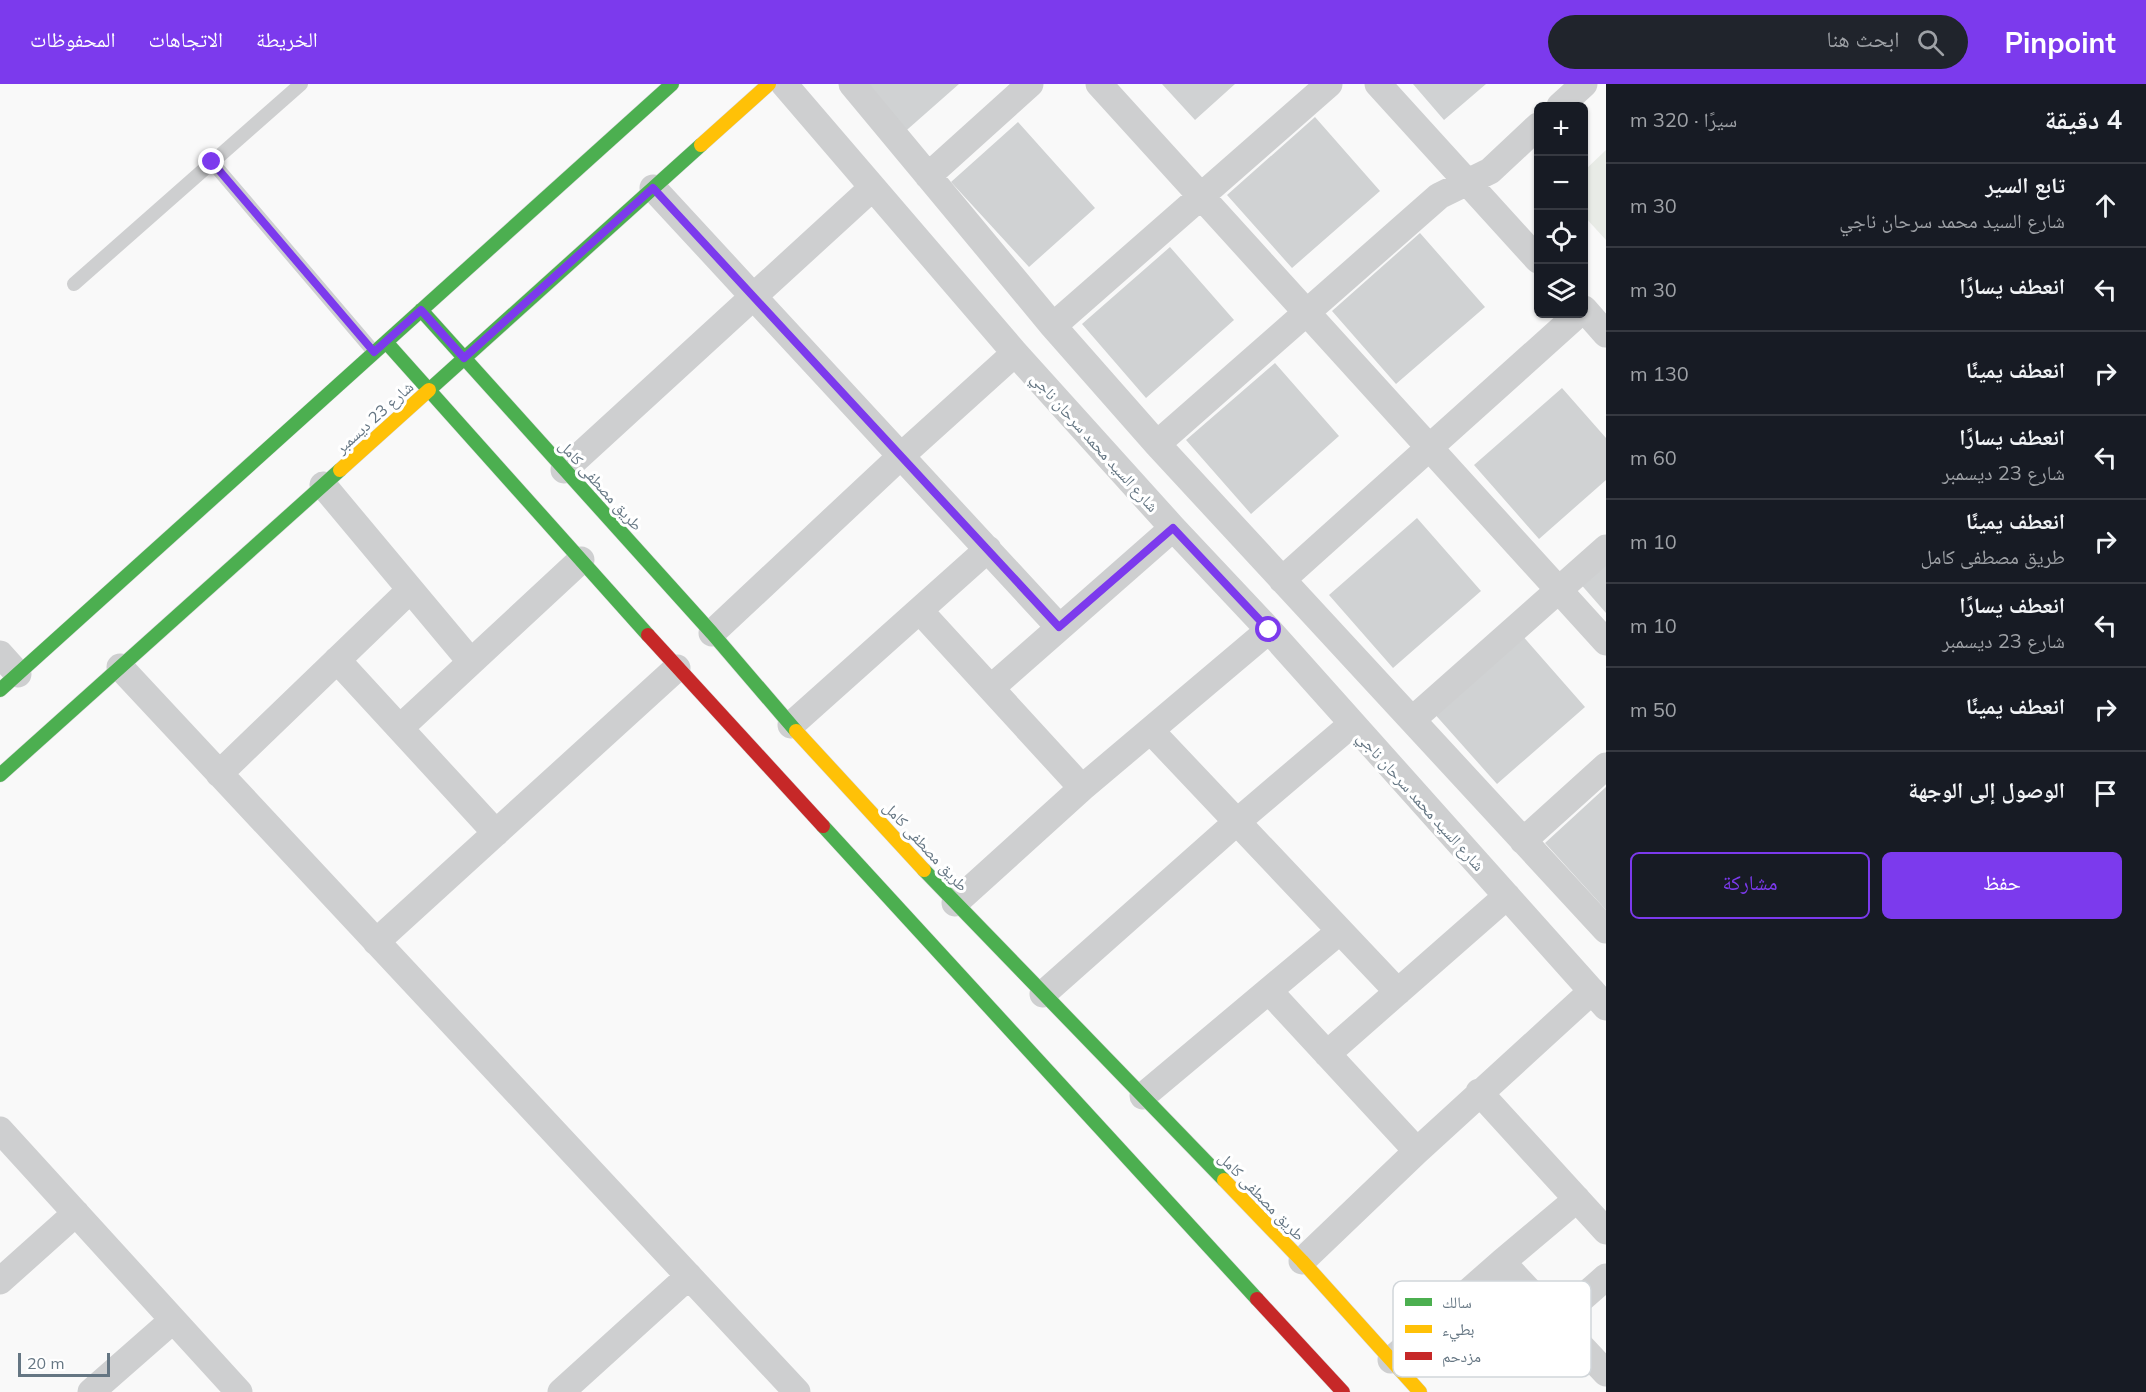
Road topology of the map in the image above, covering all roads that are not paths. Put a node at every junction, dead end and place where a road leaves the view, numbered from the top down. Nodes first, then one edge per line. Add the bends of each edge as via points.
1 (301, 84) edge
2 (672, 84) edge
3 (769, 84) edge
4 (784, 84) edge
5 (852, 84) edge
6 (1030, 84) edge
7 (1099, 84) edge
8 (1329, 84) edge
9 (1378, 84) edge
10 (1584, 84) edge
11 (1564, 102) edge
12 (1534, 131) edge
13 (212, 162) junction
14 (928, 176) junction
15 (1467, 182) junction
16 (653, 188) junction
17 (872, 188) junction
18 (1201, 197) junction
19 (1534, 255) edge
20 (74, 284) dead end
21 (752, 296) junction
22 (421, 310) junction
23 (1306, 312) junction
24 (1588, 314) edge
25 (1574, 318) edge
26 (1053, 326) junction
27 (1606, 334) edge
28 (386, 342) junction
29 (374, 352) junction
30 (1015, 353) junction
31 (464, 358) junction
32 (429, 390) junction
33 (1157, 444) junction
34 (1429, 448) junction
35 (901, 456) junction
36 (564, 470) junction
37 (323, 485) junction
38 (1173, 528) junction
39 (1606, 548) edge
40 (988, 549) junction
41 (580, 560) junction
42 (1282, 580) junction
43 (410, 590) junction
44 (1558, 590) junction
45 (920, 611) junction
46 (1059, 627) junction
47 (1269, 630) junction
48 (712, 633) junction
49 (1606, 642) edge
50 (0, 654) edge
51 (337, 660) junction
52 (471, 662) junction
53 (120, 667) junction
54 (677, 668) junction
55 (9, 682) edge
56 (991, 688) junction
57 (1412, 720) junction
58 (1352, 724) junction
59 (791, 725) junction
60 (400, 728) junction
61 (1151, 731) junction
62 (1606, 766) edge
63 (219, 774) junction
64 (0, 775) edge
65 (1082, 788) junction
66 (1238, 821) junction
67 (496, 833) junction
68 (1523, 841) junction
69 (1507, 896) junction
70 (956, 903) junction
71 (1606, 930) edge
72 (1341, 931) junction
73 (376, 942) junction
74 (1269, 991) junction
75 (1398, 992) junction
76 (1043, 994) junction
77 (1599, 999) edge
78 (1327, 1054) junction
79 (1479, 1092) junction
80 (1143, 1096) junction
81 (0, 1130) edge
82 (1417, 1151) junction
83 (1577, 1199) junction
84 (76, 1213) junction
85 (1606, 1231) edge
86 (1302, 1261) junction
87 (1502, 1262) junction
88 (689, 1276) junction
89 (1606, 1277) edge
90 (0, 1281) edge
91 (1480, 1281) edge
92 (1520, 1281) edge
93 (1591, 1290) edge
94 (173, 1320) junction
95 (1591, 1357) edge
96 (1391, 1360) edge
97 (1606, 1373) edge
98 (1406, 1377) edge
99 (91, 1392) edge
100 (239, 1392) edge
101 (561, 1392) edge
102 (797, 1392) edge
103 (1342, 1392) edge
104 (1420, 1392) edge

1 - 13 lane
2 - 22 main road
3 - 16 main road, شارع 23 ديسمبر
4 - 17 street, شارع السيد محمد سرحان ناجي
5 - 14 street
6 - 14 street
7 - 18 street
8 - 18 street
9 - 15 street
10 - 11 street
12 - 15 street via 1490,171
13 - 20 lane
13 - 29 lane
14 - 26 street
15 - 19 street
15 - 23 street via 1439,196
16 - 21 street
16 - 31 main road, شارع 23 ديسمبر
17 - 21 street
17 - 30 street, شارع السيد محمد سرحان ناجي
18 - 23 street
18 - 26 street
21 - 35 street
21 - 36 street
22 - 28 main road
22 - 31 main road, طريق مصطفى كامل
23 - 33 street
23 - 34 street
24 - 27 street
25 - 34 street
26 - 33 street
28 - 29 main road
28 - 32 main road
29 - 55 main road
30 - 35 street
30 - 38 street, شارع السيد محمد سرحان ناجي
31 - 32 main road, شارع 23 ديسمبر
31 - 36 main road, طريق مصطفى كامل
32 - 37 main road, شارع 23 ديسمبر
32 - 41 main road
33 - 42 street
34 - 42 street
34 - 44 street
35 - 40 street
35 - 48 street
36 - 48 main road, طريق مصطفى كامل
37 - 43 street
37 - 53 main road, شارع 23 ديسمبر
38 - 46 street
38 - 47 street, شارع السيد محمد سرحان ناجي
39 - 44 street
40 - 45 street
40 - 46 street
41 - 52 street
41 - 54 main road
42 - 57 street
43 - 51 street
43 - 52 street
44 - 49 street
44 - 57 street
45 - 56 street
45 - 59 street
46 - 56 street
47 - 58 street, شارع السيد محمد سرحان ناجي
47 - 61 street
48 - 59 main road, طريق مصطفى كامل
50 - 55 street
51 - 60 street
51 - 63 street
52 - 60 street
53 - 63 street
53 - 64 main road, شارع 23 ديسمبر
54 - 67 street
54 - 103 main road
56 - 65 street
57 - 68 street
58 - 66 street
58 - 69 street, شارع السيد محمد سرحان ناجي
59 - 70 main road, طريق مصطفى كامل
60 - 67 street
61 - 65 street
61 - 66 street
62 - 68 street
63 - 73 street
65 - 70 street
66 - 72 street
66 - 76 street
67 - 73 street
68 - 71 street
69 - 75 street
69 - 77 street, شارع السيد محمد سرحان ناجي
70 - 76 main road, طريق مصطفى كامل
72 - 74 street
72 - 75 street
73 - 88 street
74 - 78 street
74 - 80 street
75 - 78 street
76 - 80 main road, طريق مصطفى كامل
77 - 79 street
78 - 82 street
79 - 82 street
79 - 83 street
80 - 86 main road, طريق مصطفى كامل
81 - 84 street
82 - 86 street
83 - 85 street
83 - 87 street
84 - 90 street
84 - 94 street
86 - 96 main road, طريق مصطفى كامل
87 - 91 street
87 - 92 street
88 - 101 street
88 - 102 street
89 - 93 street
94 - 99 street
94 - 100 street
95 - 97 street
98 - 104 main road, طريق مصطفى كامل

